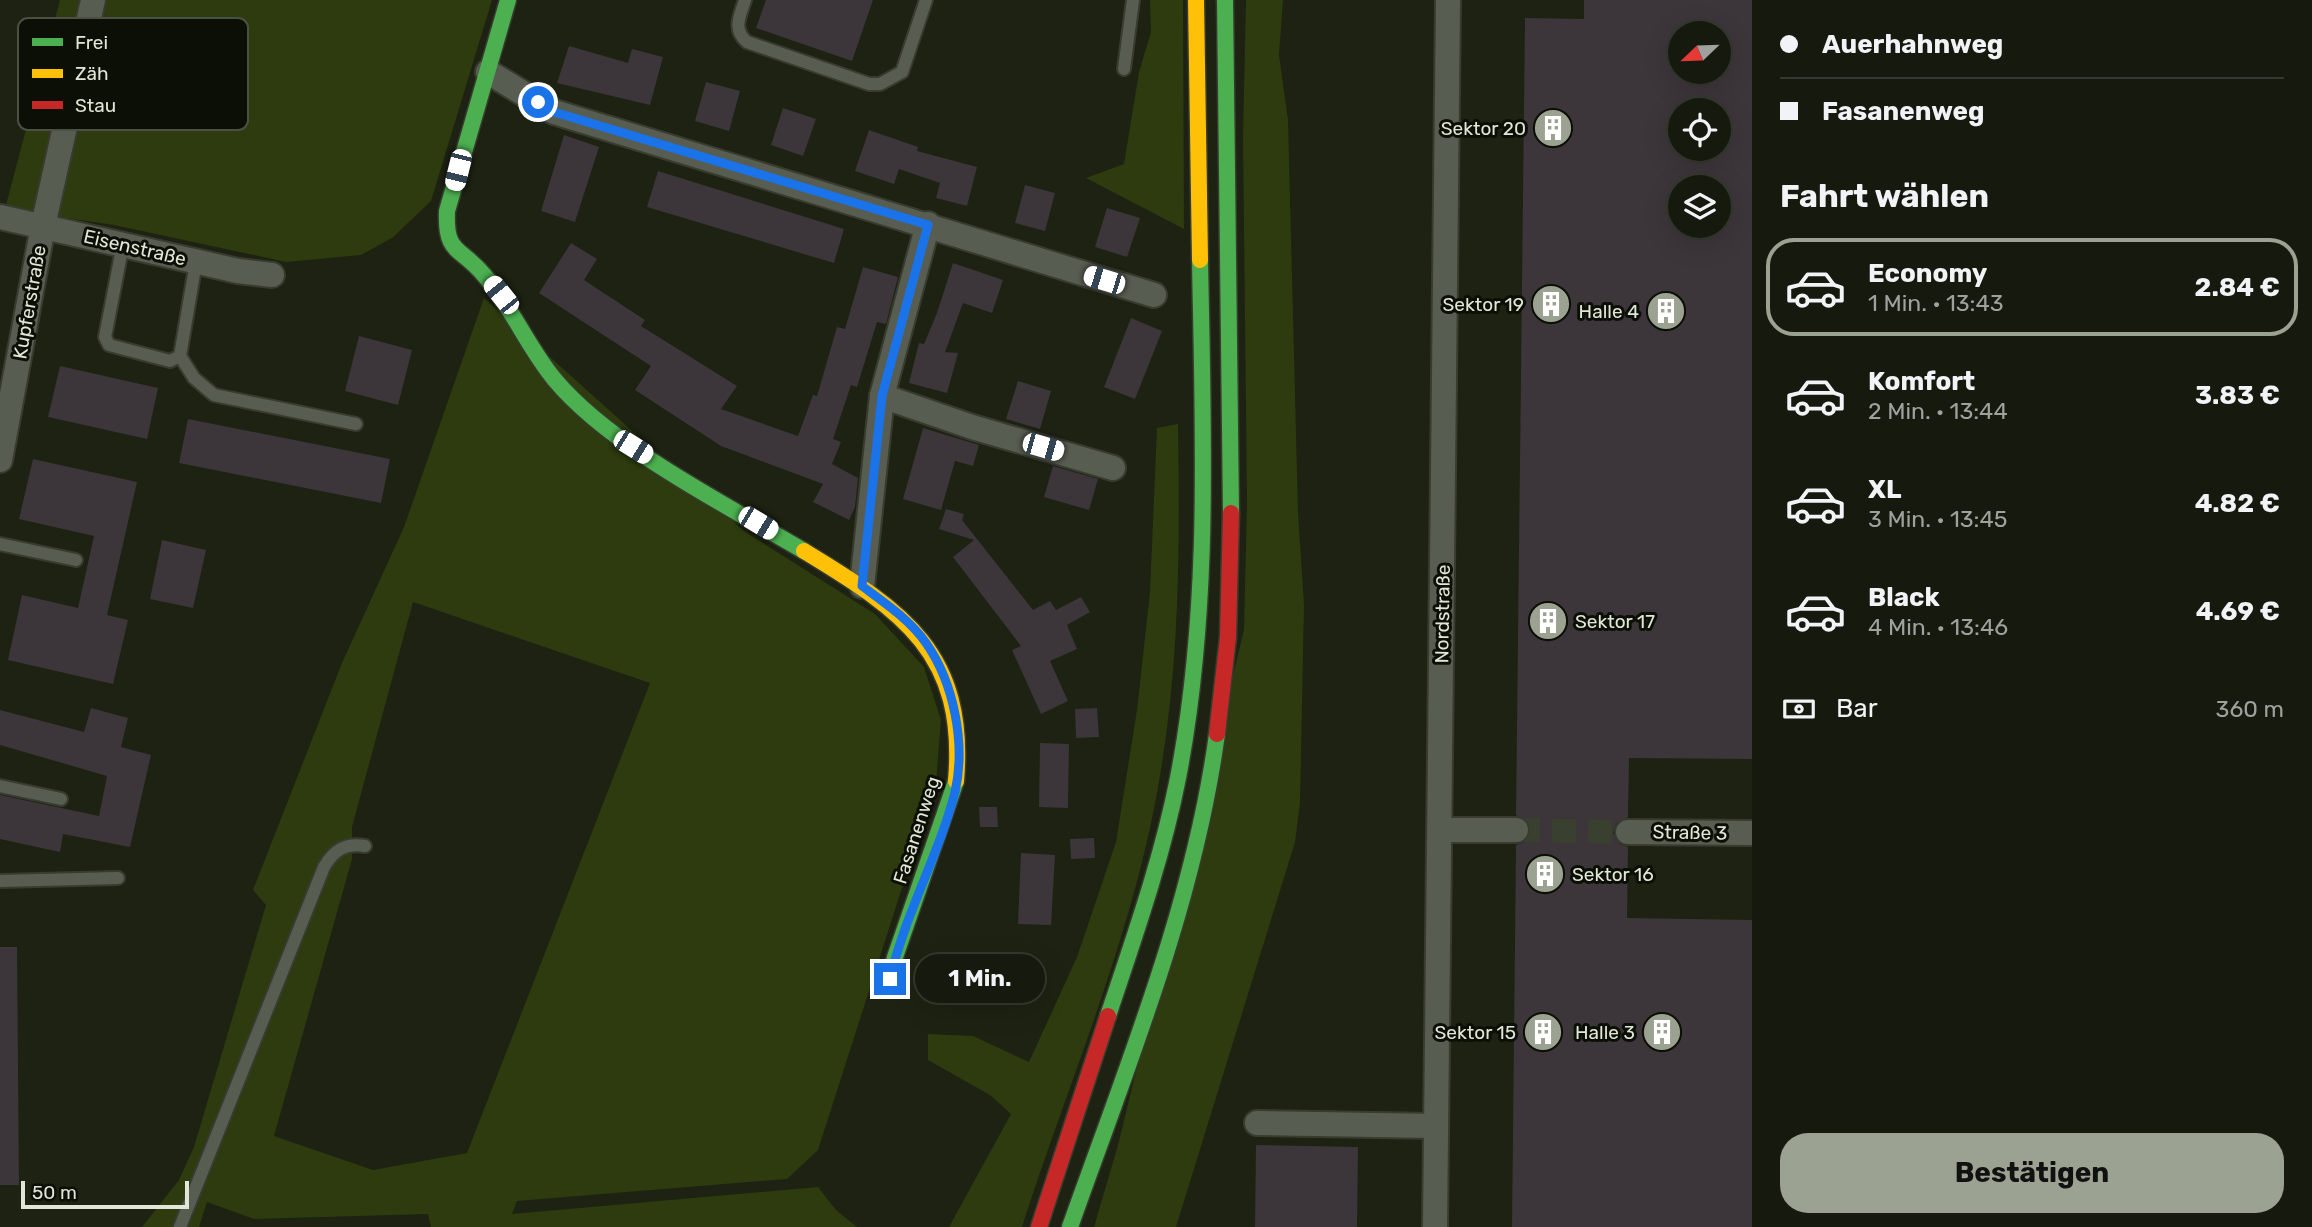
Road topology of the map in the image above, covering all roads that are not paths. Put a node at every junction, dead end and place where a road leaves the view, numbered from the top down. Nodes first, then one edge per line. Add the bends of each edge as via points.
1 (93, 0) edge
2 (508, 0) edge
3 (745, 0) edge
4 (926, 0) edge
5 (1133, 0) edge
6 (1196, 0) edge
7 (1225, 0) edge
8 (1448, 0) edge
9 (89, 18) edge
10 (1124, 69) dead end
11 (488, 72) junction
12 (64, 130) edge
13 (0, 217) edge
14 (928, 225) junction
15 (43, 226) junction
16 (123, 244) junction
17 (196, 262) junction
18 (272, 275) dead end
19 (1154, 295) dead end
20 (180, 356) junction
21 (882, 396) junction
22 (356, 424) dead end
23 (0, 460) edge
24 (1113, 468) dead end
25 (0, 544) edge
26 (76, 560) dead end
27 (862, 586) junction
28 (0, 786) edge
29 (61, 799) dead end
30 (1440, 830) junction
31 (1516, 830) tunnel mouth
32 (1628, 832) tunnel mouth
33 (1752, 833) edge
34 (365, 846) dead end
35 (118, 878) dead end
36 (0, 881) edge
37 (897, 989) dead end
38 (1257, 1123) dead end
39 (1436, 1126) junction
40 (180, 1227) edge
41 (1039, 1227) edge
42 (1070, 1227) edge
43 (1435, 1227) edge

1 - 9 street, Kupferstraße
2 - 11 main road, Fasanenweg
3 - 4 lane via 737,26 739,36 747,42 869,84 902,72
5 - 10 lane
6 - 41 main road via 1203,449 1201,593 1193,678 1178,778 1157,866
7 - 42 main road via 1231,593 1224,687 1202,818 1180,898
8 - 30 street, Nordstraße
11 - 14 street via 554,112
11 - 27 main road, Fasanenweg via 447,211 446,234 454,248 484,274 555,380 590,415 666,468
12 - 15 street, Kupferstraße
13 - 15 street, Eisenstraße
14 - 19 street
14 - 21 street
15 - 16 street, Eisenstraße
15 - 23 street, Kupferstraße
16 - 17 street, Eisenstraße
16 - 20 lane via 105,337 109,345 170,360
17 - 18 street, Eisenstraße
17 - 20 lane
20 - 22 lane via 194,378 214,395
21 - 24 street
21 - 27 street
25 - 26 lane
27 - 37 main road, Fasanenweg via 899,614 926,643 953,704 959,743 955,790 895,957 890,979
28 - 29 lane
30 - 31 street
30 - 39 street, Nordstraße
32 - 33 street, Straße 3
34 - 40 lane via 344,847 324,867
35 - 36 lane
38 - 39 street
39 - 43 street, Nordstraße

